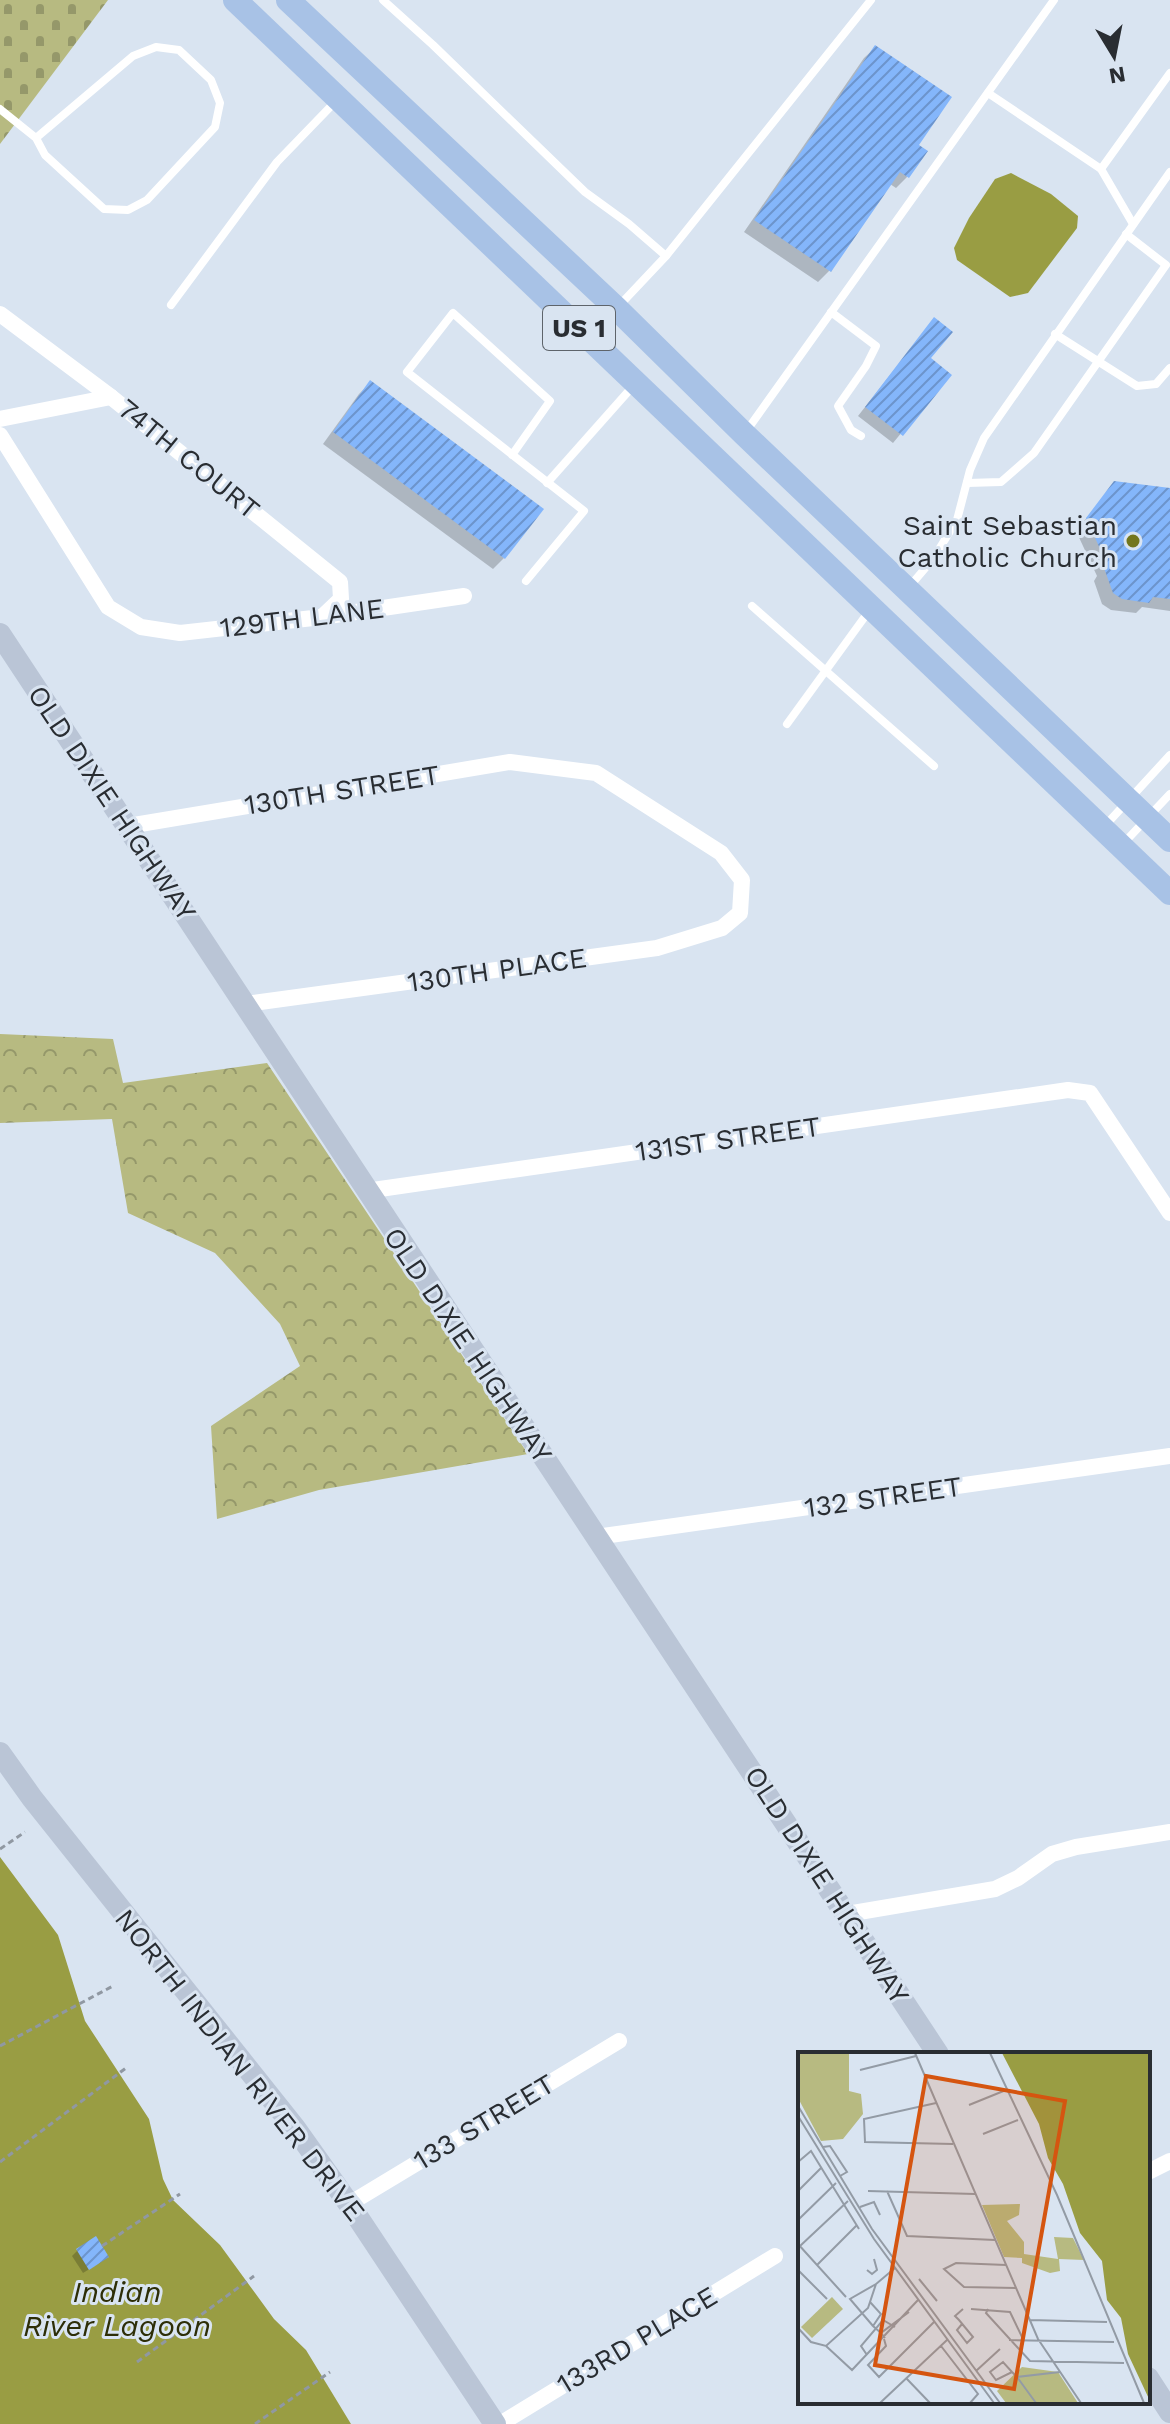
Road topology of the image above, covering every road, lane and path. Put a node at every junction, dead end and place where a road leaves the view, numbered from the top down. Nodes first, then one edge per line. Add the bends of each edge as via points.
1 (235, 0) edge
2 (288, 0) edge
3 (383, 0) edge
4 (871, 0) edge
5 (1054, 0) edge
6 (1170, 73) edge
7 (988, 93) junction
8 (339, 98) junction
9 (393, 101) junction
10 (0, 109) edge
11 (36, 138) junction
12 (1101, 169) junction
13 (1170, 172) edge
14 (1133, 224) junction
15 (1126, 234) junction
16 (666, 256) junction
17 (1168, 266) edge
18 (171, 305) dead end
19 (617, 309) junction
20 (831, 312) junction
21 (0, 314) edge
22 (1055, 334) junction
23 (1098, 363) junction
24 (1170, 368) edge
25 (636, 383) junction
26 (111, 397) junction
27 (0, 419) edge
28 (744, 434) junction
29 (0, 435) edge
30 (861, 436) dead end
31 (512, 455) junction
32 (547, 483) junction
33 (967, 483) junction
34 (526, 581) dead end
35 (907, 590) junction
36 (464, 596) dead end
37 (752, 606) dead end
38 (872, 607) junction
39 (322, 617) junction
40 (0, 634) edge
41 (826, 670) junction
42 (787, 724) dead end
43 (1170, 755) edge
44 (934, 766) dead end
45 (1170, 794) edge
46 (1128, 801) junction
47 (1148, 818) junction
48 (128, 826) junction
49 (1103, 828) junction
50 (1170, 840) edge
51 (1121, 845) junction
52 (1170, 893) edge
53 (740, 913) joint
54 (246, 1004) junction
55 (366, 1191) junction
56 (1170, 1213) edge
57 (1170, 1456) edge
58 (596, 1537) junction
59 (0, 1753) edge
60 (25, 1832) dead end
61 (1170, 1832) edge
62 (0, 1849) edge
63 (847, 1914) junction
64 (113, 1986) dead end
65 (619, 2041) dead end
66 (0, 2046) edge
67 (937, 2052) edge
68 (126, 2068) dead end
69 (1170, 2161) edge
70 (0, 2162) edge
71 (1150, 2171) edge
72 (180, 2194) dead end
73 (349, 2204) junction
74 (102, 2246) dead end
75 (775, 2256) dead end
76 (254, 2276) dead end
77 (137, 2362) dead end
78 (330, 2372) dead end
79 (1150, 2381) edge
80 (1170, 2412) edge
81 (255, 2424) edge
82 (498, 2424) edge

1 - 8 main road, US 1
2 - 9 main road, US 1
3 - 16 lane via 585,192
4 - 16 lane
5 - 7 lane
6 - 12 lane
7 - 12 lane
7 - 20 lane
8 - 9 main road
8 - 18 lane via 277,162
8 - 25 main road, US 1
9 - 19 main road, US 1
10 - 11 lane
11 - 11 lane via 133,56 156,47 179,50 211,80 220,103 215,127 147,200 128,210 104,209 45,155
12 - 14 lane
13 - 14 lane
14 - 15 lane
15 - 17 lane
15 - 22 lane
16 - 19 lane
17 - 23 lane
19 - 28 main road, US 1
20 - 28 lane
20 - 30 lane via 876,346 838,406 851,430
21 - 26 street, 74TH COURT
22 - 23 lane
22 - 33 lane via 984,438
23 - 24 lane via 1137,386 1156,384
23 - 33 lane via 1034,453 1001,482
25 - 32 lane
25 - 38 main road, US 1
26 - 27 street
26 - 39 street, 74TH COURT via 340,582 341,599
28 - 35 main road, US 1
29 - 39 street, 129TH LANE via 108,607 141,627 180,633
31 - 31 lane via 407,372 453,313 550,401
31 - 32 lane
32 - 34 lane via 584,511
33 - 35 lane via 957,520
35 - 46 main road, US 1
36 - 39 street, 129TH LANE
37 - 41 lane
38 - 41 lane
38 - 49 main road, US 1
40 - 48 street, OLD DIXIE HIGHWAY
41 - 42 lane
41 - 44 lane
43 - 46 lane
45 - 47 lane
46 - 47 main road, US 1
46 - 49 lane
47 - 50 main road, US 1
47 - 51 lane
48 - 53 street, 130TH STREET via 510,762 556,766 596,773 721,853 742,880
48 - 54 street, OLD DIXIE HIGHWAY
49 - 51 main road, US 1
51 - 52 main road, US 1
53 - 54 street, 130TH PLACE via 722,928 657,948
54 - 55 street, OLD DIXIE HIGHWAY
55 - 56 street, 131ST STREET via 1068,1090 1090,1093
55 - 58 street, OLD DIXIE HIGHWAY
57 - 58 street, 132 STREET
58 - 63 street, OLD DIXIE HIGHWAY
59 - 73 street, NORTH INDIAN RIVER DRIVE
60 - 62 path
61 - 63 street via 1052,1854 995,1889
63 - 67 street, OLD DIXIE HIGHWAY
64 - 66 path
65 - 73 street, 133 STREET
68 - 70 path
69 - 71 street
72 - 74 path
73 - 82 street, NORTH INDIAN RIVER DRIVE
75 - 82 street, 133RD PLACE
76 - 77 path
78 - 81 path
79 - 80 street

